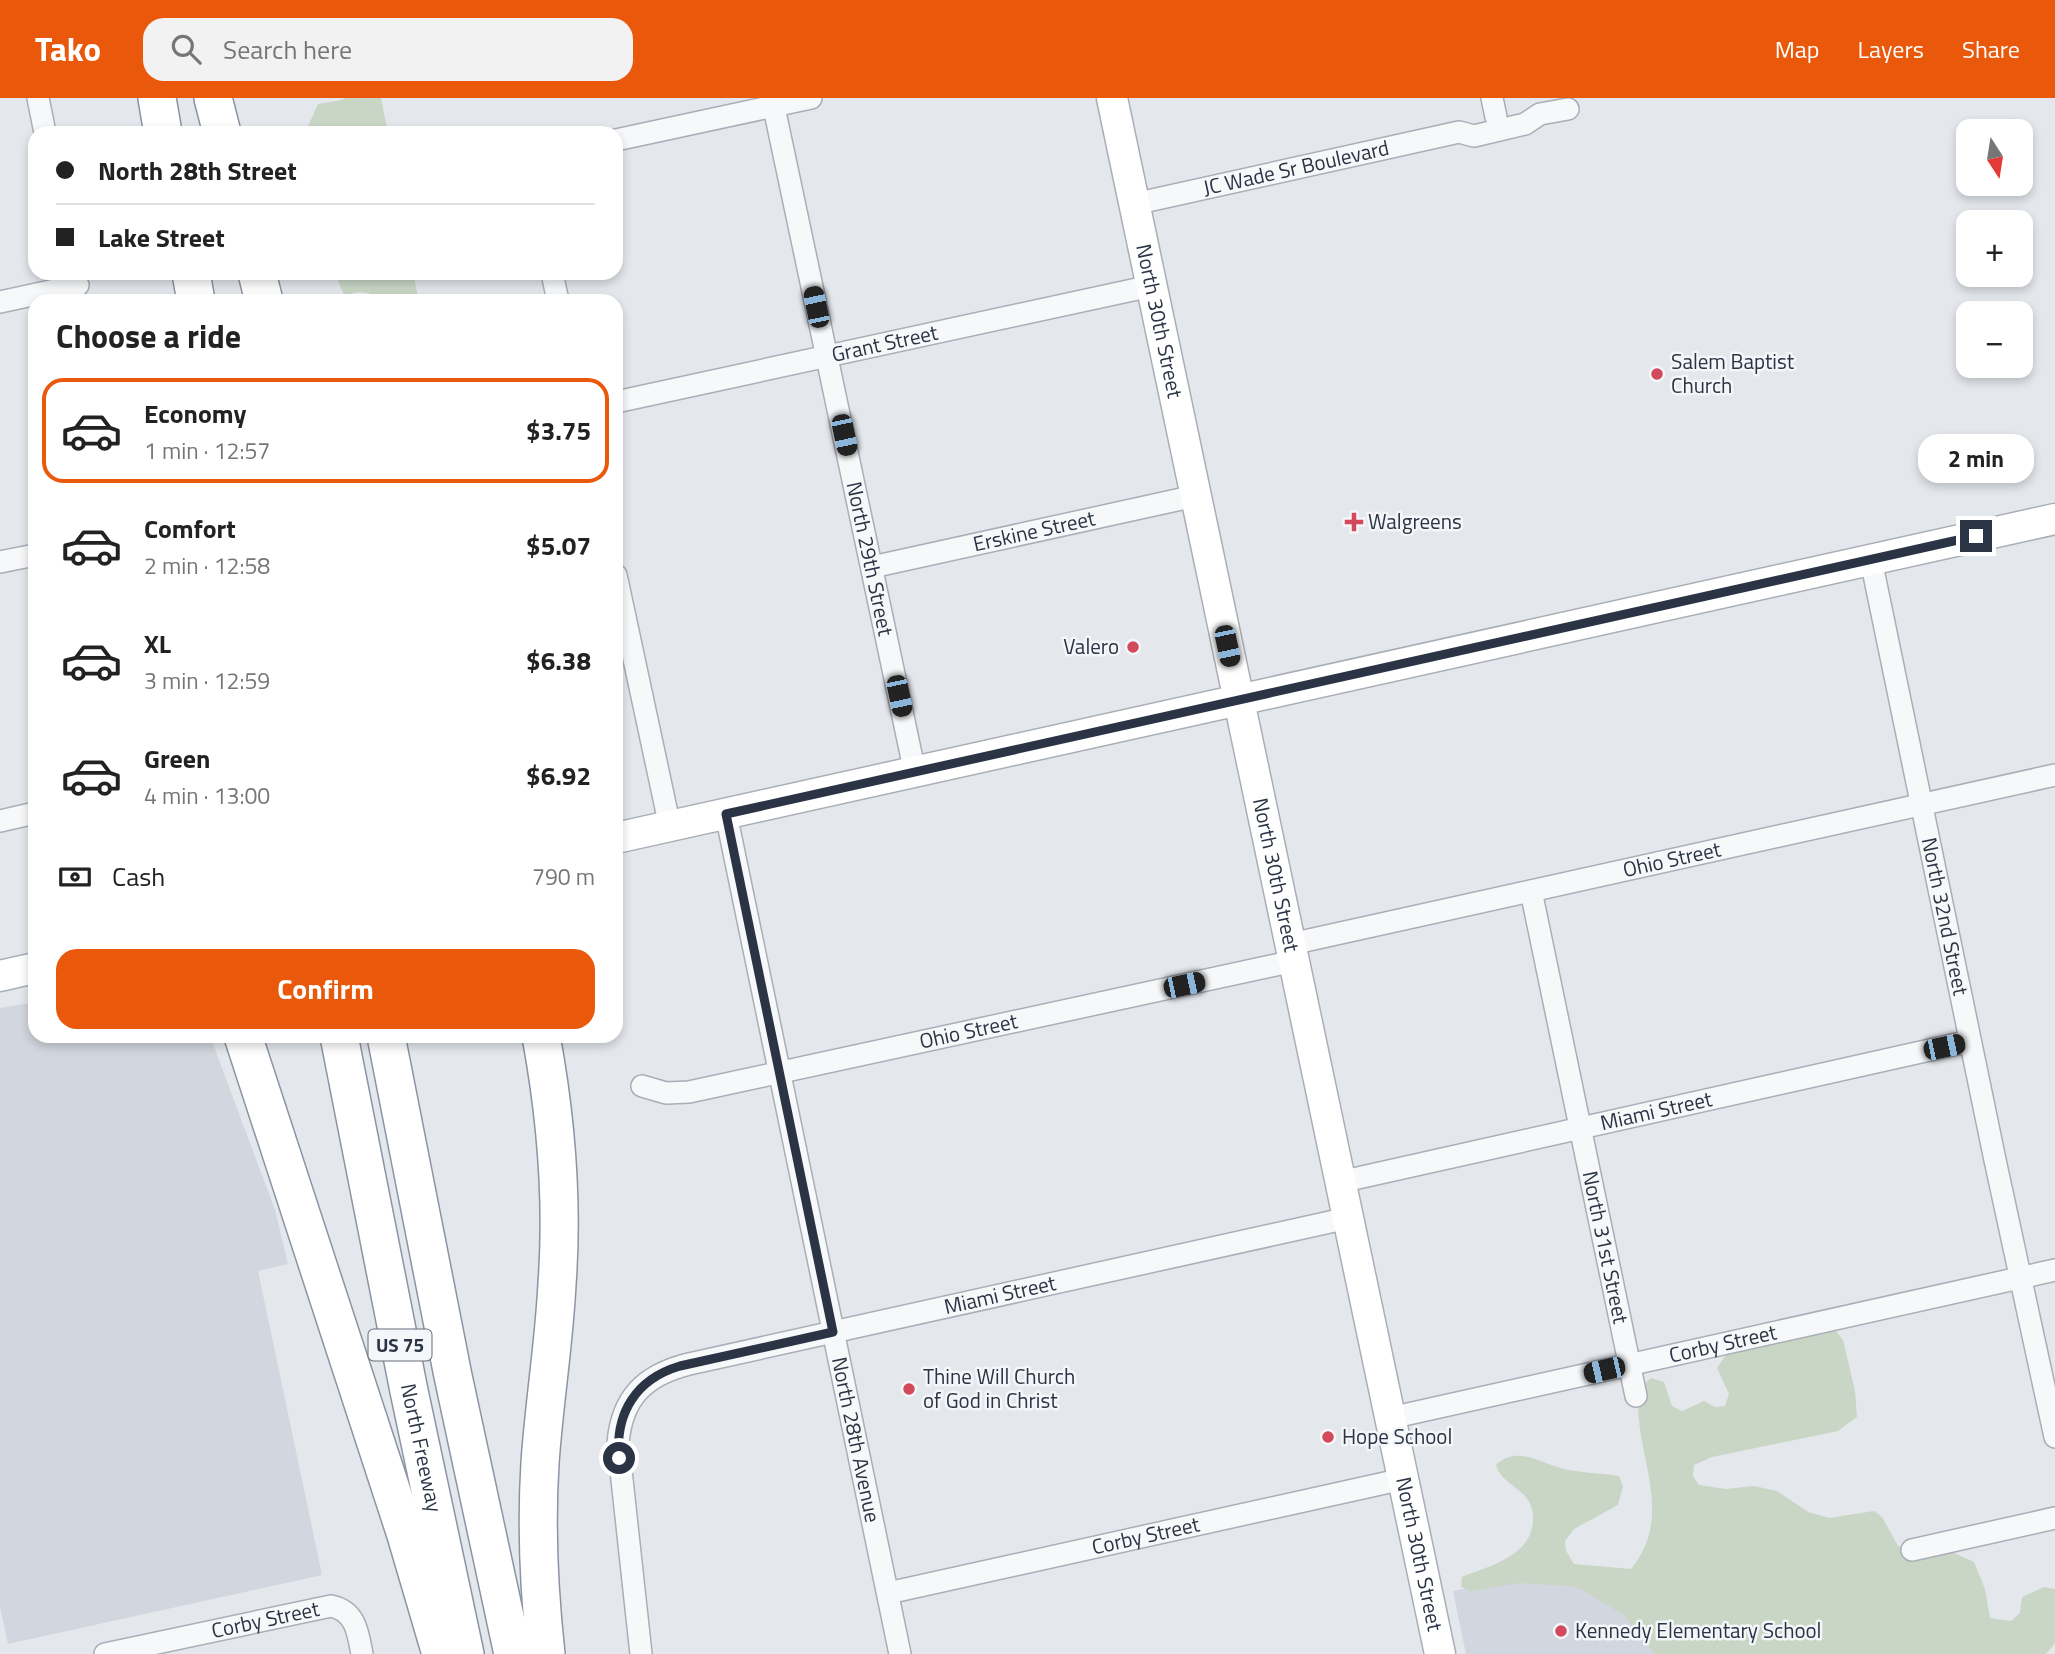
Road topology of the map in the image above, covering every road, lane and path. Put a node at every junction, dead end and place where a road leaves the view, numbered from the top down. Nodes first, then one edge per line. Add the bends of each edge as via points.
1 (38, 98) edge
2 (144, 98) edge
3 (157, 98) edge
4 (203, 98) edge
5 (213, 98) edge
6 (811, 98) edge
7 (1112, 98) edge
8 (773, 102) edge
9 (1494, 107) edge
10 (1568, 109) dead end
11 (1540, 114) junction
12 (44, 126) edge
13 (148, 126) edge
14 (162, 126) edge
15 (209, 126) edge
16 (220, 126) edge
17 (1459, 132) junction
18 (623, 138) edge
19 (1134, 204) junction
20 (78, 286) edge
21 (1152, 286) junction
22 (39, 294) edge
23 (28, 296) edge
24 (0, 302) edge
25 (827, 357) junction
26 (623, 401) edge
27 (1195, 496) junction
28 (2055, 519) edge
29 (28, 556) edge
30 (1871, 560) junction
31 (0, 562) edge
32 (872, 567) junction
33 (623, 608) edge
34 (1239, 700) junction
35 (915, 773) junction
36 (2055, 775) edge
37 (1921, 805) junction
38 (726, 814) junction
39 (28, 815) edge
40 (0, 821) edge
41 (670, 827) junction
42 (623, 837) edge
43 (1531, 891) junction
44 (1292, 952) junction
45 (28, 970) edge
46 (0, 976) edge
47 (1970, 1041) junction
48 (245, 1043) edge
49 (340, 1043) edge
50 (388, 1043) edge
51 (542, 1043) edge
52 (779, 1074) junction
53 (642, 1086) dead end
54 (1581, 1128) junction
55 (1340, 1182) junction
56 (1348, 1218) junction
57 (2055, 1270) edge
58 (2021, 1278) junction
59 (833, 1332) junction
60 (1630, 1364) junction
61 (1636, 1396) dead end
62 (1390, 1418) junction
63 (2055, 1437) edge
64 (1403, 1479) junction
65 (2055, 1518) edge
66 (1912, 1550) dead end
67 (888, 1593) junction
68 (105, 1654) edge
69 (362, 1654) edge
70 (441, 1654) edge
71 (465, 1654) edge
72 (513, 1654) edge
73 (546, 1654) edge
74 (641, 1654) edge
75 (900, 1654) edge
76 (1440, 1654) edge

1 - 12 street
2 - 13 highway
3 - 14 highway
4 - 15 highway
5 - 16 highway
6 - 8 street
7 - 19 main road, North 30th Street
8 - 18 street
8 - 25 street, North 29th Street
9 - 11 street, JC Wade Sr Boulevard
9 - 17 street, JC Wade Sr Boulevard
10 - 11 street, JC Wade Sr Boulevard
11 - 17 street, JC Wade Sr Boulevard via 1525,124 1474,136
17 - 19 street, JC Wade Sr Boulevard
19 - 21 main road, North 30th Street
20 - 22 street
21 - 25 street, Grant Street
21 - 27 main road, North 30th Street
23 - 24 street
25 - 26 street, Grant Street
25 - 32 street, North 29th Street
27 - 32 street, Erskine Street
27 - 34 main road, North 30th Street
28 - 30 main road
29 - 31 street
30 - 34 main road
30 - 37 street, North 32nd Street
32 - 35 street, North 29th Street
33 - 41 street
34 - 35 main road
34 - 44 main road, North 30th Street
35 - 38 main road
36 - 37 street, Ohio Street
37 - 43 street, Ohio Street
37 - 47 street, North 32nd Street
38 - 41 main road
38 - 52 street, North 28th Avenue
39 - 40 street
41 - 42 main road
43 - 44 street, Ohio Street
43 - 54 street, North 31st Street
44 - 52 street, Ohio Street
44 - 55 main road, North 30th Street
45 - 46 main road
47 - 54 street, Miami Street
47 - 58 street, North 32nd Street
48 - 70 highway
49 - 71 highway, North Freeway / US 75
50 - 72 highway, US 75
51 - 73 highway via 559,1183 558,1283 539,1502
52 - 53 street, Ohio Street via 685,1093
52 - 59 street, North 28th Avenue
54 - 55 street, Miami Street
54 - 60 street, North 31st Street
55 - 56 main road, North 30th Street
56 - 59 street, Miami Street
56 - 62 main road, North 30th Street
57 - 58 street, Corby Street
58 - 60 street, Corby Street
58 - 63 street, North 32nd Street
59 - 67 street, North 28th Avenue
59 - 74 street, Miami Street via 680,1366 652,1378 630,1401 618,1443
60 - 61 street, North 31st Street
60 - 62 street, Corby Street
62 - 64 main road, North 30th Street
64 - 67 street, Corby Street
64 - 76 main road, North 30th Street
65 - 66 street
67 - 75 street, North 28th Avenue
68 - 69 street, Corby Street via 324,1606 343,1610 355,1623

